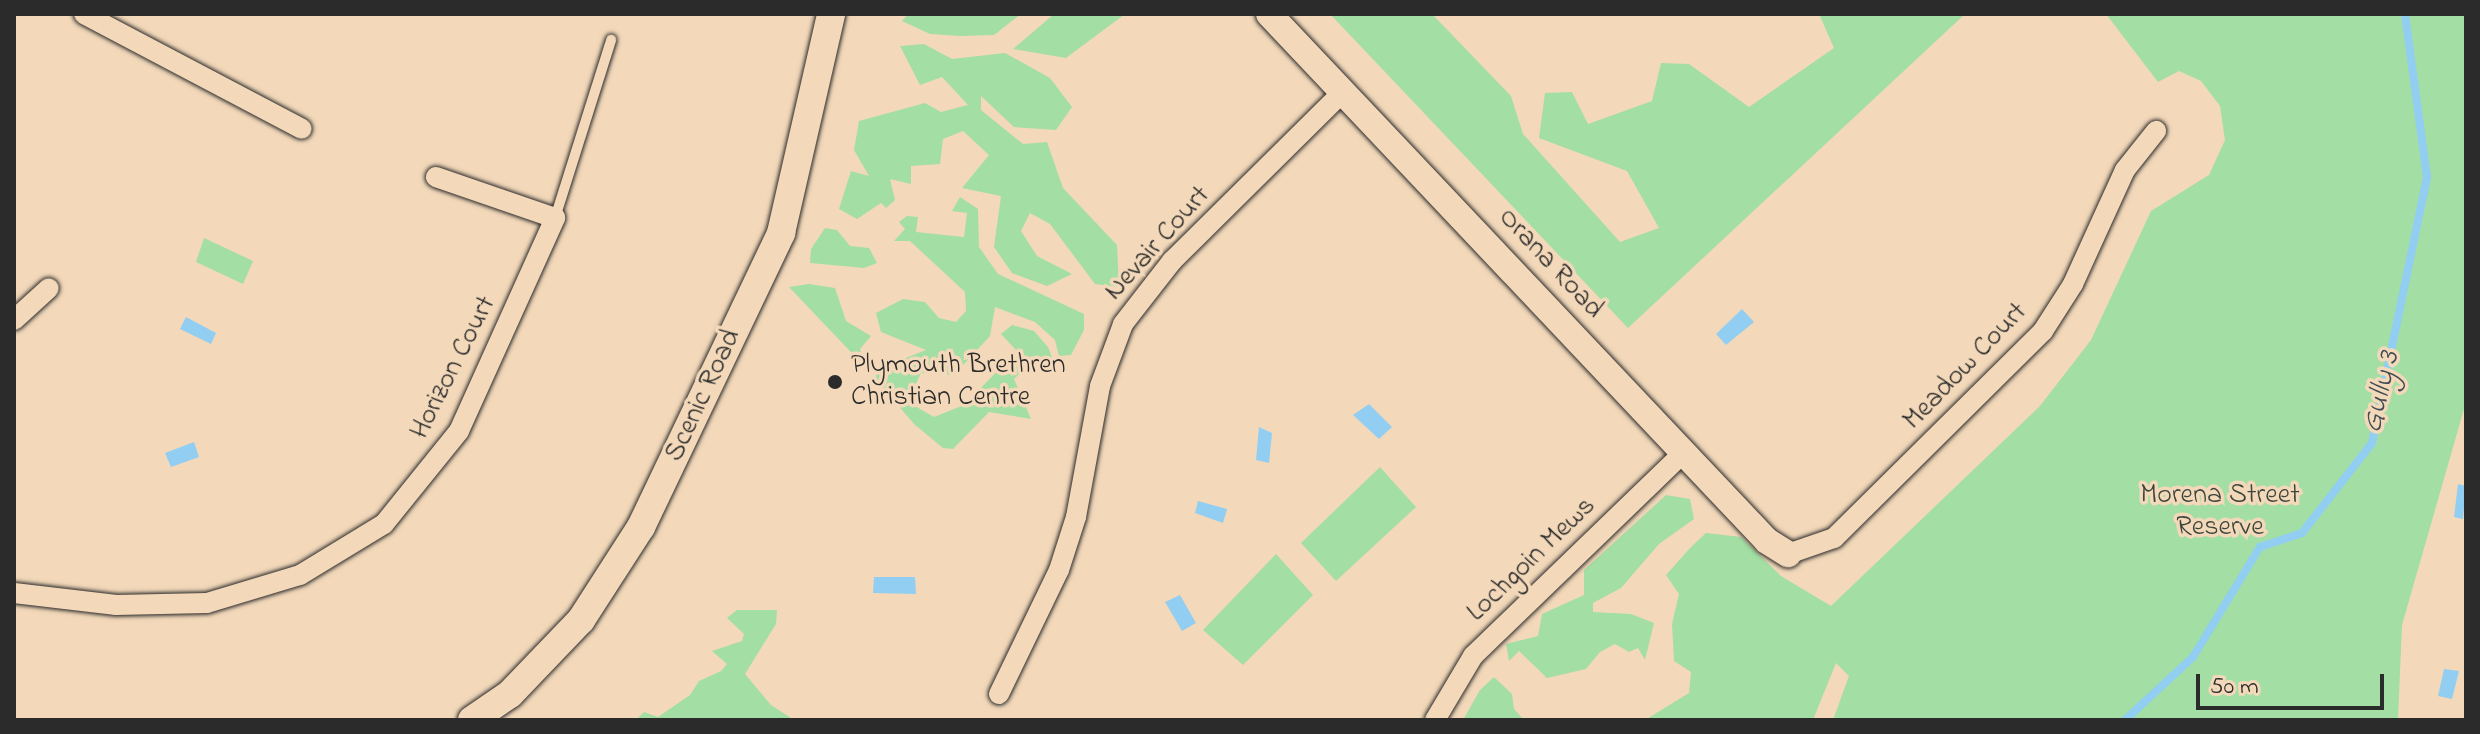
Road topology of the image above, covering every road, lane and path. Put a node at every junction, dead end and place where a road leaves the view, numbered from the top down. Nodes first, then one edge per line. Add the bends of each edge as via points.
1 (84, 14) edge
2 (831, 14) edge
3 (1269, 14) edge
4 (611, 40) dead end
5 (1342, 93) junction
6 (302, 129) dead end
7 (2156, 131) dead end
8 (436, 177) dead end
9 (555, 218) junction
10 (49, 288) dead end
11 (14, 320) edge
12 (1683, 453) junction
13 (1788, 554) joint
14 (14, 593) edge
15 (999, 694) dead end
16 (472, 720) edge
17 (1435, 720) edge

1 - 6 street
2 - 16 main road, Scenic Road via 781,233 641,527 581,620 510,694
3 - 5 street, Orana Road
4 - 9 lane
5 - 12 street, Orana Road
5 - 15 street, Nevair Court via 1172,261 1123,324 1100,386 1076,517 1059,570
7 - 13 street, Meadow Court via 2125,170 2073,284 2043,331 1834,538
8 - 9 street
9 - 14 street, Horizon Court via 459,431 407,501 363,541 272,587 207,603 116,605
10 - 11 street
12 - 13 street, Orana Road via 1767,541
12 - 17 street, Lochgoin Mews via 1473,656

